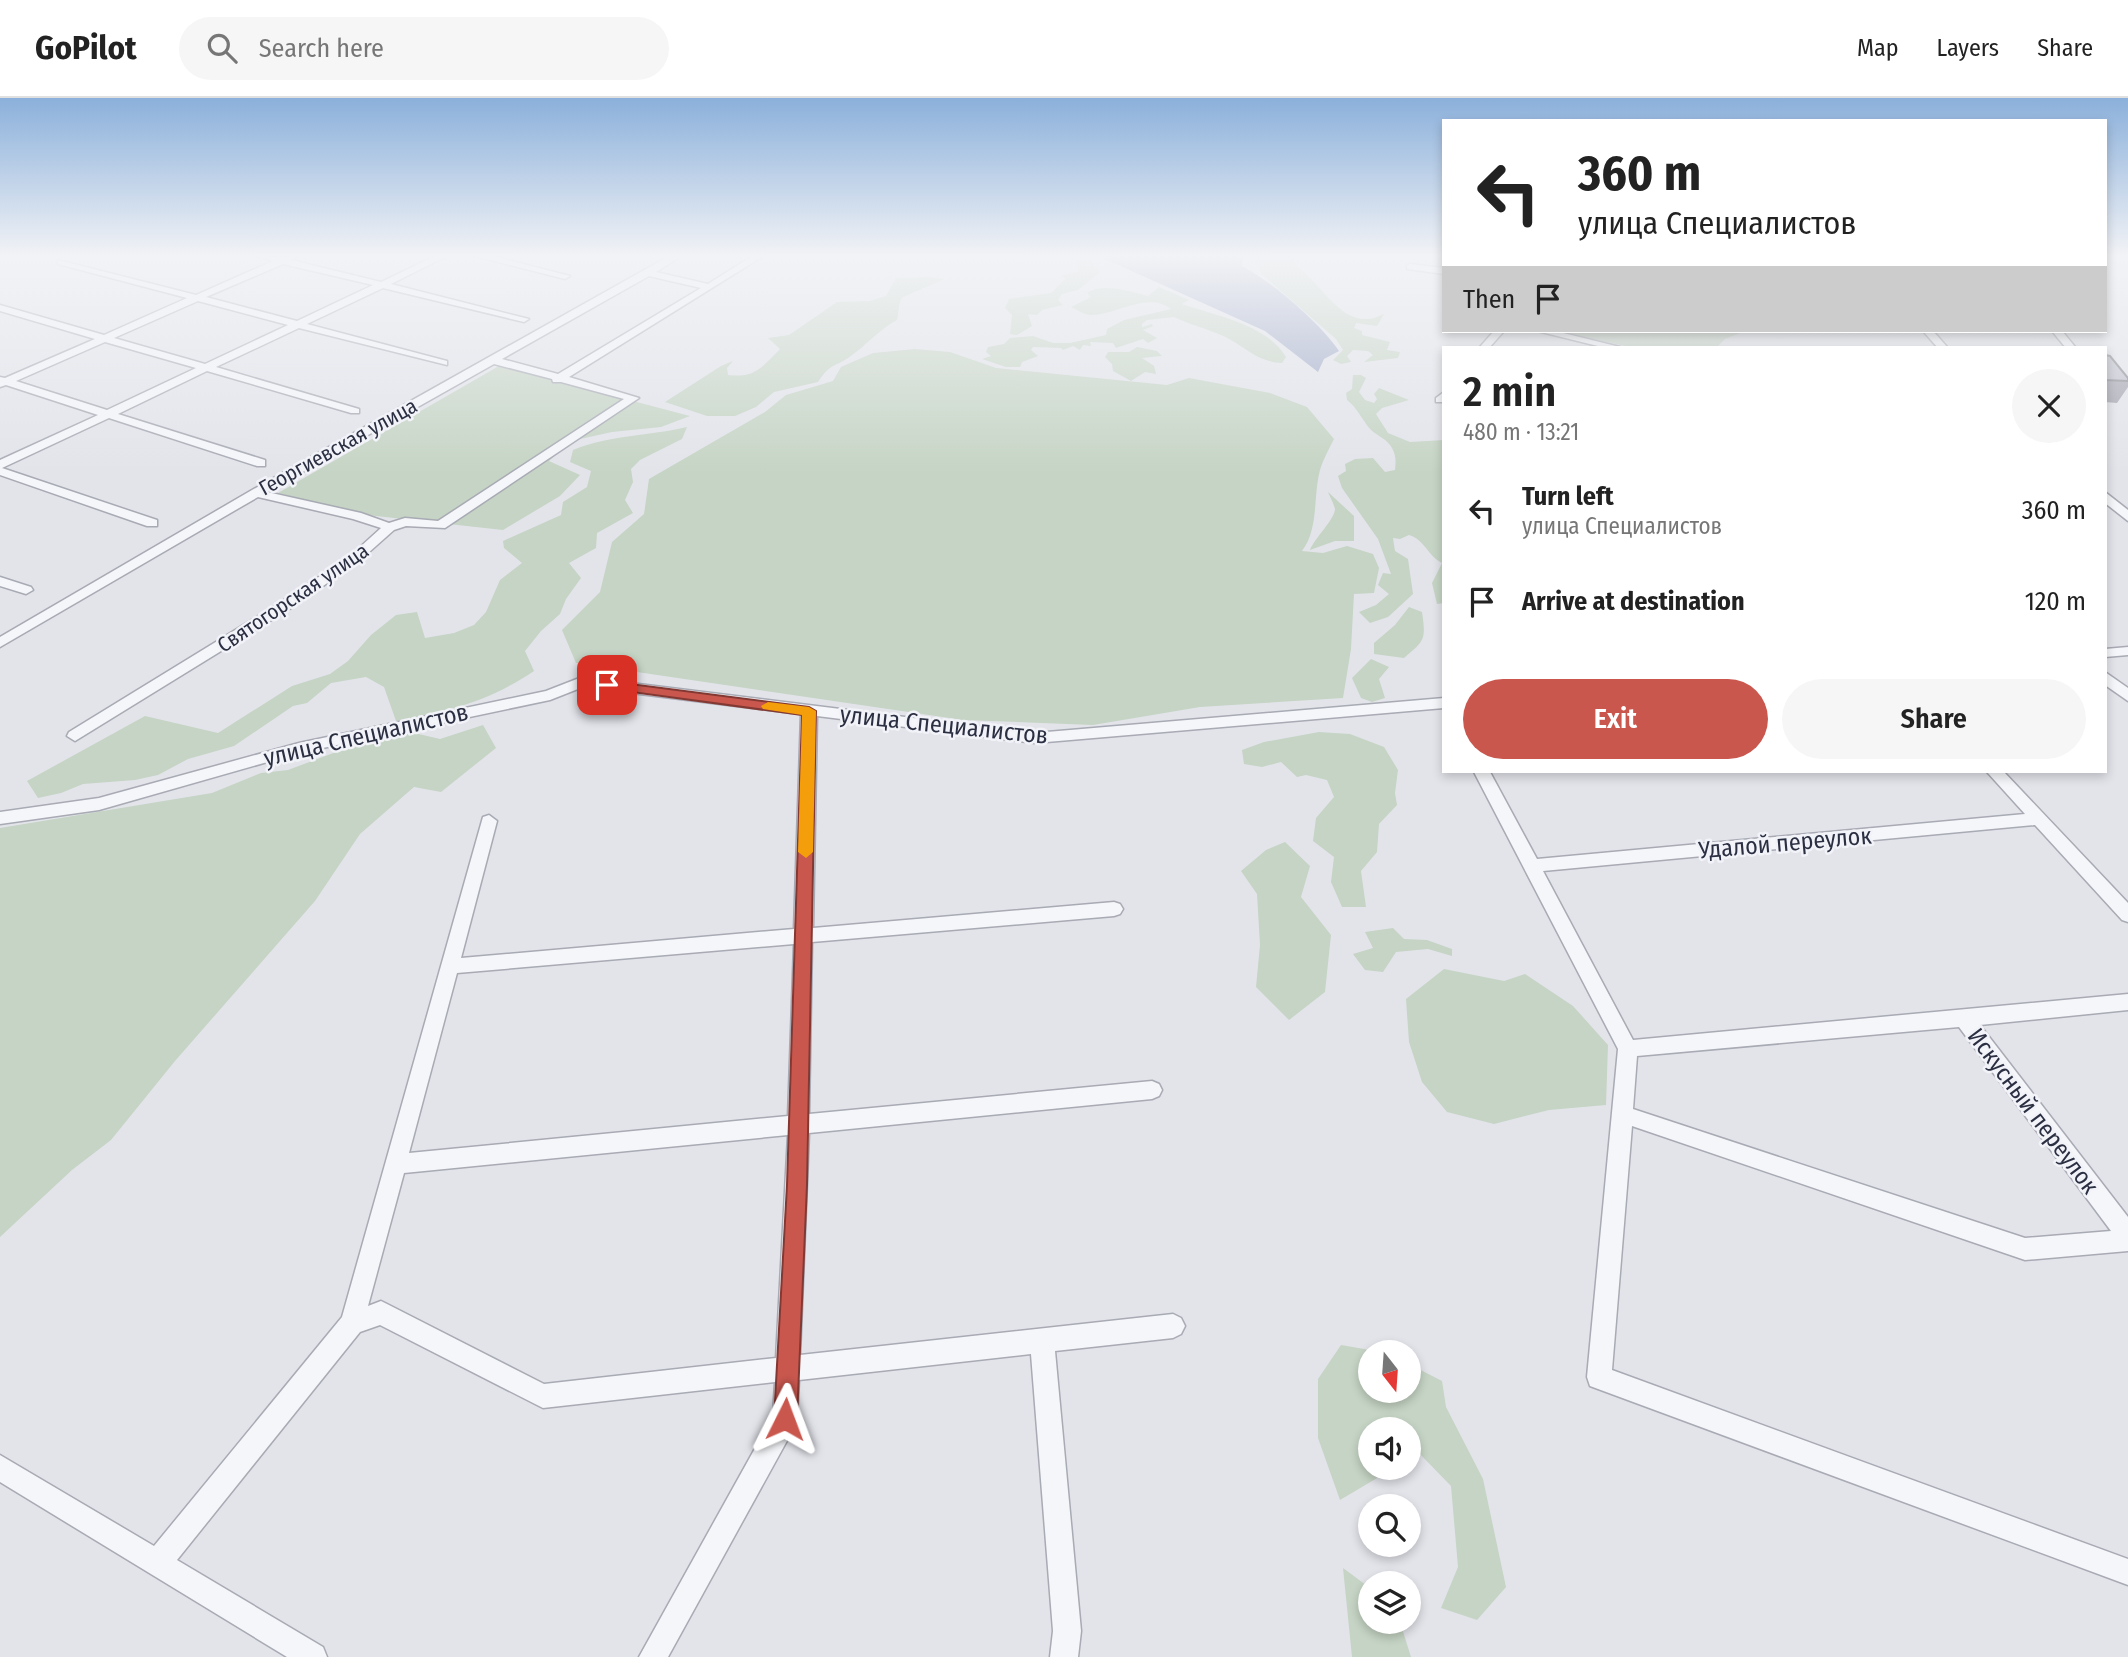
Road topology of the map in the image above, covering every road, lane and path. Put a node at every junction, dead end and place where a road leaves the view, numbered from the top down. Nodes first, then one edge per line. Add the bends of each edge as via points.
1 (65, 328) edge
2 (128, 328) edge
3 (292, 328) edge
4 (309, 328) edge
5 (550, 328) edge
6 (642, 328) edge
7 (1551, 333) edge
8 (102, 339) junction
9 (1610, 346) edge
10 (493, 360) junction
11 (443, 363) dead end
12 (207, 368) junction
13 (557, 380) junction
14 (2, 381) edge
15 (355, 411) dead end
16 (108, 415) junction
17 (261, 463) dead end
18 (0, 465) edge
19 (0, 471) edge
20 (256, 493) junction
21 (2107, 498) edge
22 (2128, 517) edge
23 (152, 523) dead end
24 (389, 527) junction
25 (0, 581) edge
26 (26, 590) dead end
27 (0, 643) edge
28 (2128, 651) edge
29 (2107, 653) edge
30 (2107, 679) edge
31 (2128, 696) edge
32 (1442, 703) edge
33 (809, 711) junction
34 (75, 736) dead end
35 (1483, 773) edge
36 (1996, 773) edge
37 (0, 818) edge
38 (2038, 819) junction
39 (489, 821) dead end
40 (1532, 866) junction
41 (1114, 909) dead end
42 (2128, 915) edge
43 (804, 936) junction
44 (450, 966) junction
45 (2128, 1002) edge
46 (1964, 1020) junction
47 (1628, 1049) junction
48 (1152, 1090) dead end
49 (1622, 1114) junction
50 (799, 1126) junction
51 (394, 1164) junction
52 (2128, 1238) edge
53 (352, 1322) junction
54 (1173, 1326) dead end
55 (1042, 1342) junction
56 (788, 1369) junction
57 (0, 1468) edge
58 (157, 1563) junction
59 (2128, 1572) edge
60 (313, 1657) edge
61 (653, 1657) edge
62 (1064, 1657) edge

1 - 8 street
2 - 8 street
3 - 12 street
4 - 11 street
5 - 10 street, Георгиевская улица
6 - 13 street
7 - 9 street
8 - 12 street
8 - 14 street
10 - 13 street
10 - 20 street, Георгиевская улица
12 - 15 street
12 - 16 street
13 - 24 street via 633,398 440,525 405,522
14 - 16 street
16 - 17 street
16 - 18 street
19 - 23 street
20 - 24 street, Святогорская улица
20 - 27 street, Георгиевская улица
21 - 22 street
24 - 34 street, Святогорская улица via 329,576
25 - 26 street
28 - 29 street
30 - 31 street
32 - 33 street, улица Специалистов via 1035,738
33 - 37 street, улица Специалистов via 582,682 550,695 299,748 99,804
33 - 43 street
35 - 40 street
36 - 38 street
38 - 40 street, Удалой переулок
38 - 42 street
39 - 44 street
40 - 47 street
41 - 43 street
43 - 44 street
43 - 50 street
44 - 51 street
45 - 46 street
46 - 47 street
46 - 52 street, Искусный переулок
47 - 49 street
48 - 50 street
49 - 52 street via 2025,1249
49 - 59 street via 1600,1377
50 - 51 street
50 - 56 street
51 - 53 street
53 - 56 street via 381,1313 543,1396
53 - 58 street
54 - 55 street
55 - 56 street
55 - 62 street via 1066,1618
56 - 61 street via 785,1419
57 - 58 street
58 - 60 street

